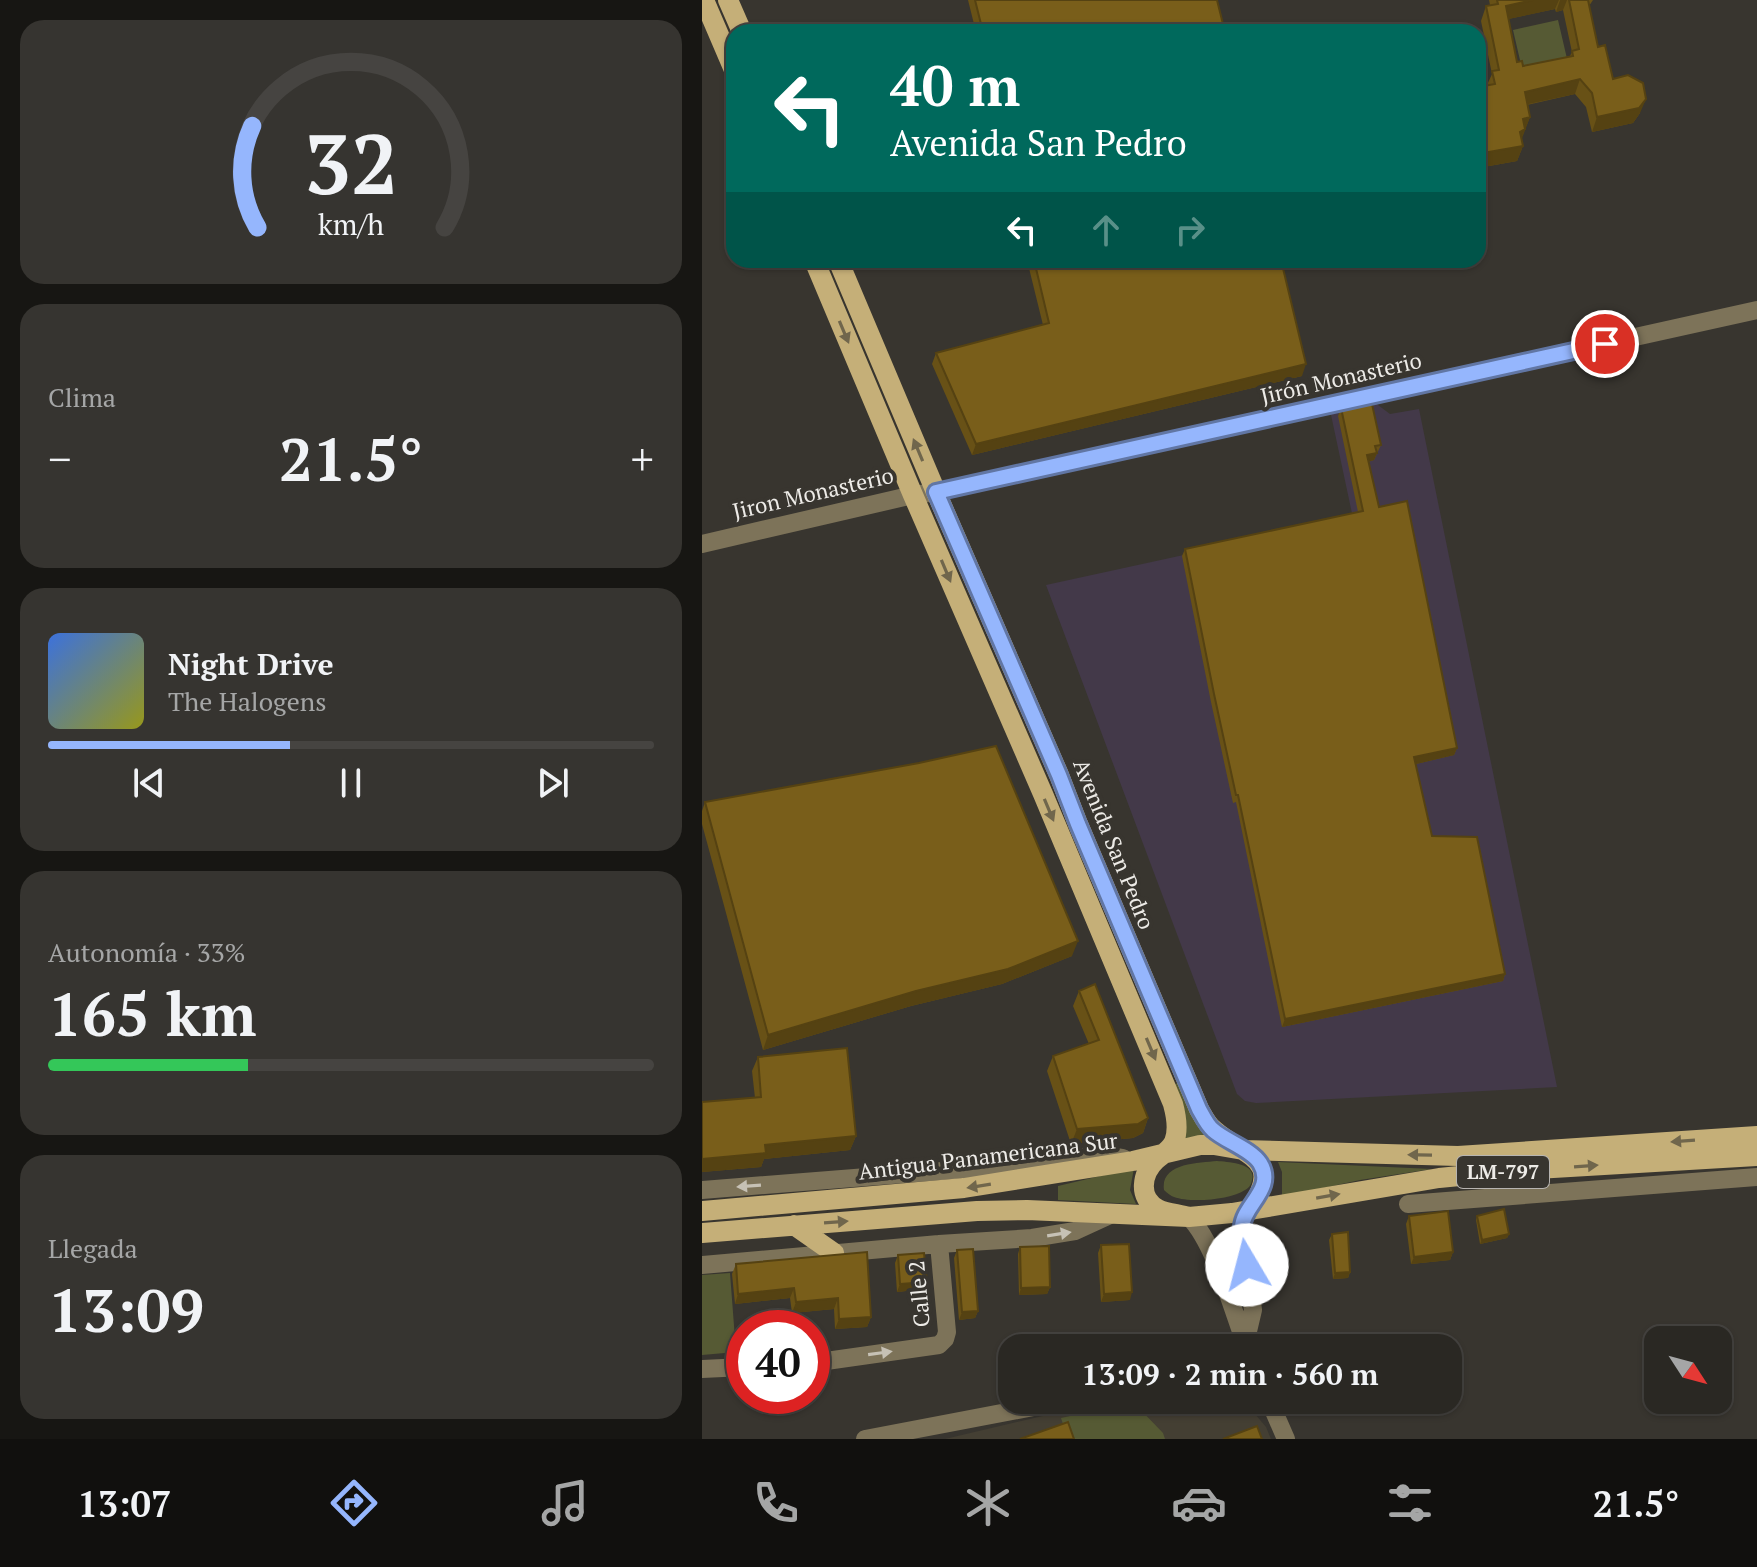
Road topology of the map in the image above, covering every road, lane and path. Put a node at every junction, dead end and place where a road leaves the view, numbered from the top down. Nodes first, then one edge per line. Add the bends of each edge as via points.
1 (704, 0) edge
2 (728, 0) edge
3 (738, 24) edge
4 (726, 51) edge
5 (817, 268) edge
6 (841, 268) edge
7 (1757, 310) edge
8 (936, 492) junction
9 (913, 495) junction
10 (702, 544) edge
11 (1757, 1136) edge
12 (1243, 1150) junction
13 (1166, 1153) junction
14 (1757, 1156) edge
15 (1133, 1161) junction
16 (1757, 1177) edge
17 (702, 1190) edge
18 (1408, 1204) dead end
19 (1251, 1208) junction
20 (702, 1211) edge
21 (1112, 1214) junction
22 (1189, 1217) junction
23 (794, 1225) junction
24 (702, 1233) edge
25 (939, 1244) junction
26 (834, 1253) junction
27 (702, 1265) edge
28 (1242, 1334) edge
29 (1248, 1334) edge
30 (830, 1360) edge
31 (726, 1368) edge
32 (702, 1369) edge
33 (998, 1414) edge
34 (1275, 1414) edge
35 (865, 1439) edge
36 (1286, 1439) edge

1 - 4 main road
2 - 3 main road
5 -> 9 main road, Avenida San Pedro / LM-797
8 -> 6 main road, Avenida San Pedro
7 - 8 street, Jirón Monasterio
8 - 9 street, Jiron Monasterio
8 - 12 main road, Avenida San Pedro via 1199,1109 1211,1129
9 - 10 street, Jiron Monasterio
9 -> 13 main road, Avenida San Pedro / LM-797 via 1173,1104 1174,1143
11 -> 12 main road, Antigua Panamericana Sur / LM-797 via 1458,1156
12 - 13 main road, Antigua Panamericana Sur / LM-797 via 1214,1145
12 - 19 main road, Avenida San Pedro via 1260,1163 1264,1175
13 - 15 main road, Antigua Panamericana Sur
13 - 22 main road, Avenida San Pedro / LM-797 via 1145,1175 1144,1191 1152,1205
19 -> 14 main road, LM-797 via 1439,1178
15 -> 17 street via 1112,1155
15 -> 20 main road, Antigua Panamericana Sur via 964,1188
16 - 18 street
19 - 22 main road, LM-797
19 - 29 street, Avenida San Pedro via 1242,1227 1253,1310
21 - 22 main road
23 -> 21 main road via 977,1211
25 -> 21 street via 1075,1231
22 - 28 street, Avenida San Pedro via 1214,1257
23 - 24 main road
23 - 26 main road
25 - 26 street
30 -> 25 street, Calle 2 via 939,1345 945,1339
26 - 27 street
31 - 32 street
33 - 35 street
34 - 36 street

